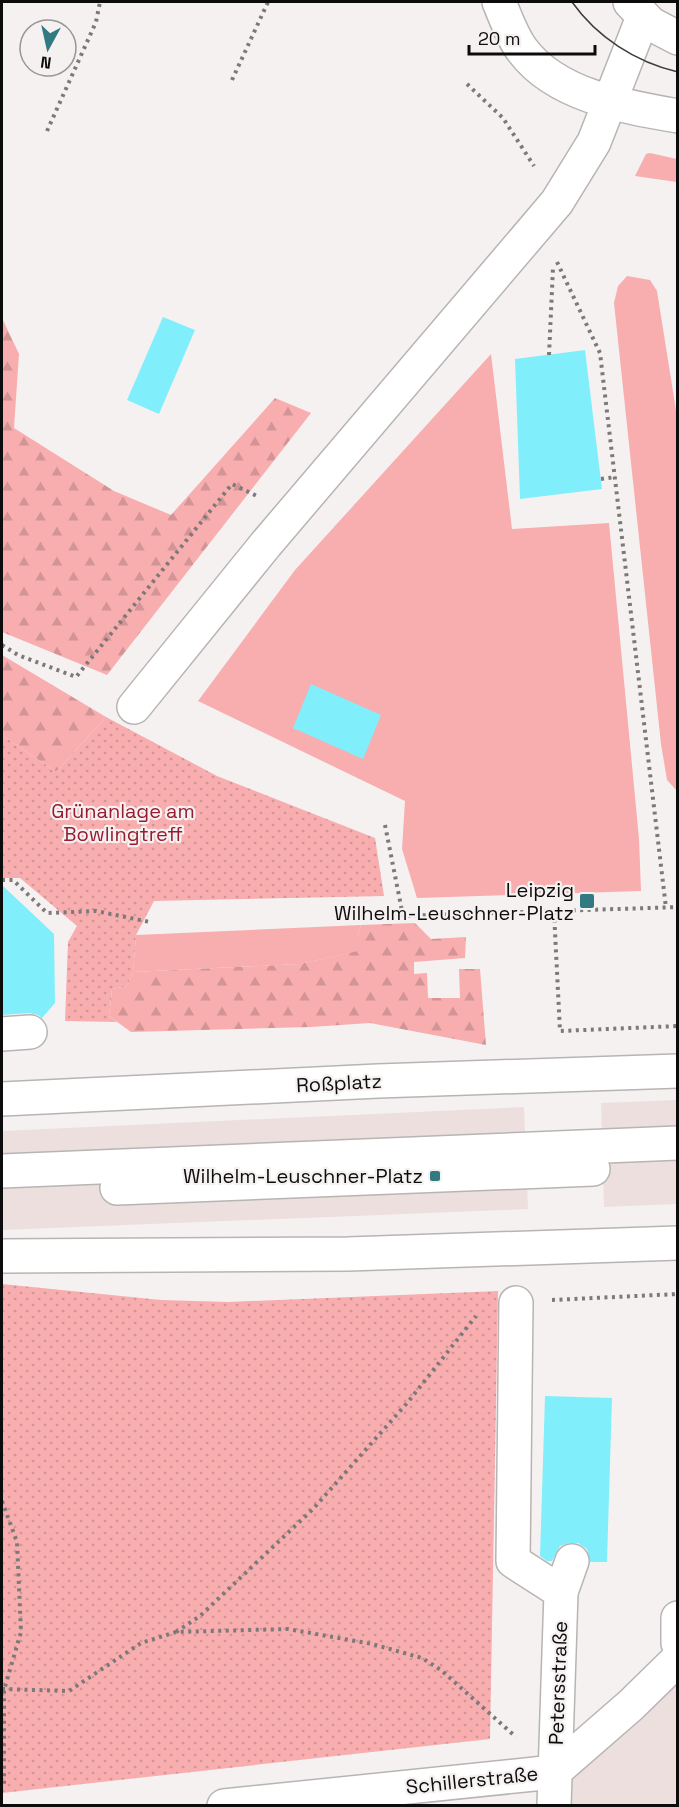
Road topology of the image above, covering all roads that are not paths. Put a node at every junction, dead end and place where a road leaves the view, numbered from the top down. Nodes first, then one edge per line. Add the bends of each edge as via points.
1 (499, 2) edge
2 (636, 9) edge
3 (678, 38) edge
4 (609, 102) junction
5 (678, 116) edge
6 (134, 707) dead end
7 (678, 1071) edge
8 (2, 1099) edge
9 (678, 1143) edge
10 (678, 1165) edge
11 (2, 1170) edge
12 (2, 1192) edge
13 (678, 1243) edge
14 (2, 1256) edge
15 (516, 1303) road end
16 (572, 1562) dead end
17 (561, 1592) junction
18 (678, 1618) edge
19 (678, 1643) edge
20 (678, 1659) edge
21 (555, 1772) junction
22 (224, 1806) edge
23 (554, 1806) edge

1 - 4 street via 522,50 537,67 572,88
2 - 3 street via 659,29
2 - 4 street
4 - 5 street
4 - 6 street via 594,142 557,202
7 - 8 street, Roßplatz
9 - 11 street
10 - 12 street
13 - 14 street via 348,1254
15 - 17 street via 513,1561
16 - 17 street, Petersstraße
17 - 21 street, Petersstraße
18 - 19 street
20 - 21 street, Schillerstraße
21 - 22 street, Schillerstraße
21 - 23 street, Petersstraße

